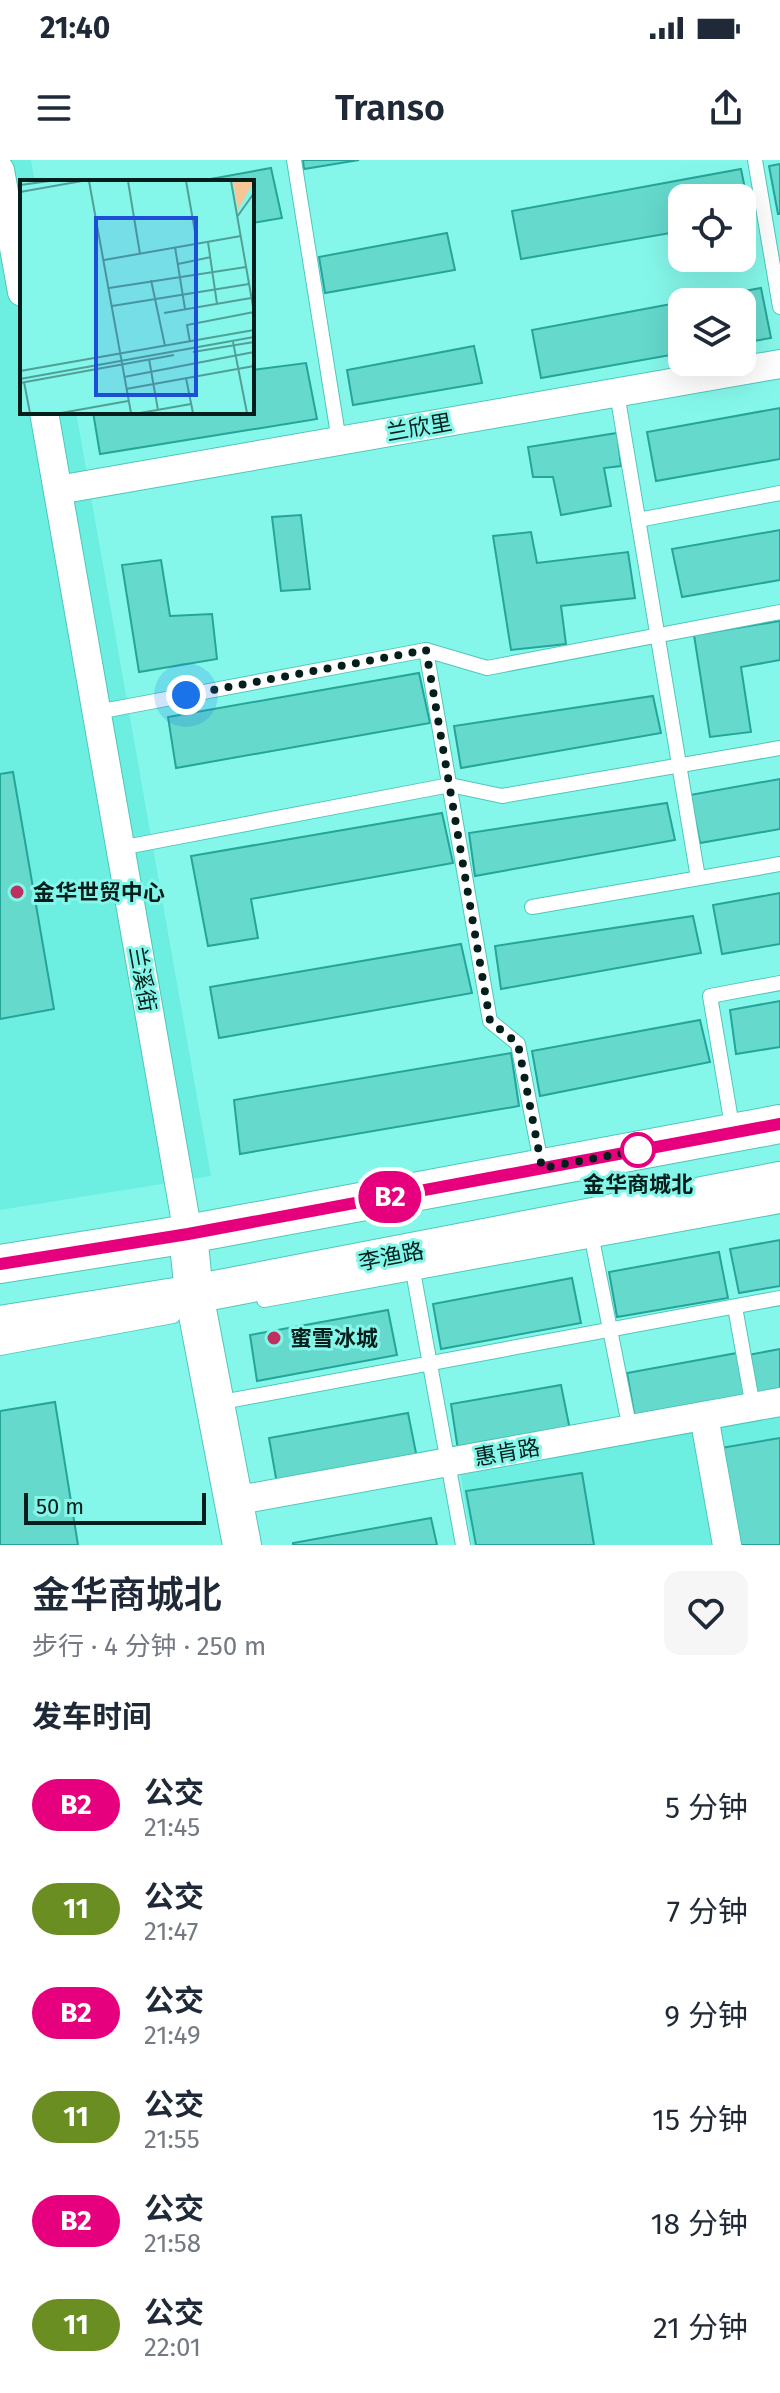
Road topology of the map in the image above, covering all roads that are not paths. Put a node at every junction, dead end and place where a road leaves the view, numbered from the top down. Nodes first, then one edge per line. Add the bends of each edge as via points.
1 (294, 160) edge
2 (755, 160) edge
3 (0, 170) edge
4 (20, 281) edge
5 (780, 307) edge
6 (780, 364) edge
7 (617, 393) junction
8 (44, 414) edge
9 (339, 441) junction
10 (58, 490) junction
11 (780, 493) edge
12 (638, 520) junction
13 (780, 612) edge
14 (656, 633) junction
15 (426, 650) junction
16 (97, 712) junction
17 (780, 748) edge
18 (679, 766) junction
19 (450, 785) junction
20 (120, 848) junction
21 (780, 864) edge
22 (698, 878) junction
23 (532, 907) dead end
24 (780, 983) edge
25 (780, 1124) edge
26 (733, 1133) junction
27 (542, 1168) junction
28 (780, 1181) edge
29 (780, 1206) edge
30 (590, 1229) junction
31 (188, 1234) junction
32 (412, 1262) junction
33 (0, 1264) edge
34 (780, 1298) edge
35 (244, 1303) dead end
36 (202, 1305) junction
37 (735, 1307) junction
38 (0, 1325) edge
39 (610, 1330) junction
40 (0, 1348) edge
41 (430, 1364) junction
42 (217, 1403) junction
43 (767, 1405) edge
44 (704, 1416) junction
45 (630, 1430) junction
46 (448, 1463) junction
47 (233, 1501) junction
48 (242, 1545) edge
49 (463, 1545) edge
50 (727, 1545) edge

1 - 9 lane
2 - 5 lane
3 - 4 street
6 - 7 street, 兰欣里
7 - 9 street, 兰欣里
7 - 12 lane
8 - 10 street, 兰溪街
9 - 10 street, 兰欣里
10 - 16 street, 兰溪街
11 - 12 lane
12 - 14 lane
13 - 14 lane
14 - 15 lane via 487,668
14 - 18 lane
15 - 16 lane
15 - 19 lane
16 - 20 street, 兰溪街
17 - 18 lane
18 - 19 lane via 502,796
18 - 22 lane
19 - 20 lane
19 - 27 lane via 490,1021 518,1044
20 - 31 street, 兰溪街
21 - 22 lane
22 - 23 lane
24 - 26 lane via 710,996
25 - 26 main road
26 - 27 main road
27 - 31 main road
28 - 30 main road, 李渔路
29 - 30 lane
30 - 32 main road, 李渔路
30 - 39 lane
31 - 33 main road
31 - 36 main road, 兰溪街
32 - 35 lane
32 - 36 main road, 李渔路
32 - 41 lane
34 - 37 lane
36 - 38 main road, 李渔路
36 - 40 lane
36 - 42 main road, 兰溪街
37 - 39 lane
37 - 43 lane
39 - 41 lane
39 - 45 lane
41 - 42 lane
41 - 46 lane
42 - 47 main road, 兰溪街
43 - 44 street, 惠肯路
44 - 45 street, 惠肯路
44 - 50 street
45 - 46 street, 惠肯路
46 - 47 street, 惠肯路
46 - 49 lane
47 - 48 main road, 兰溪街

